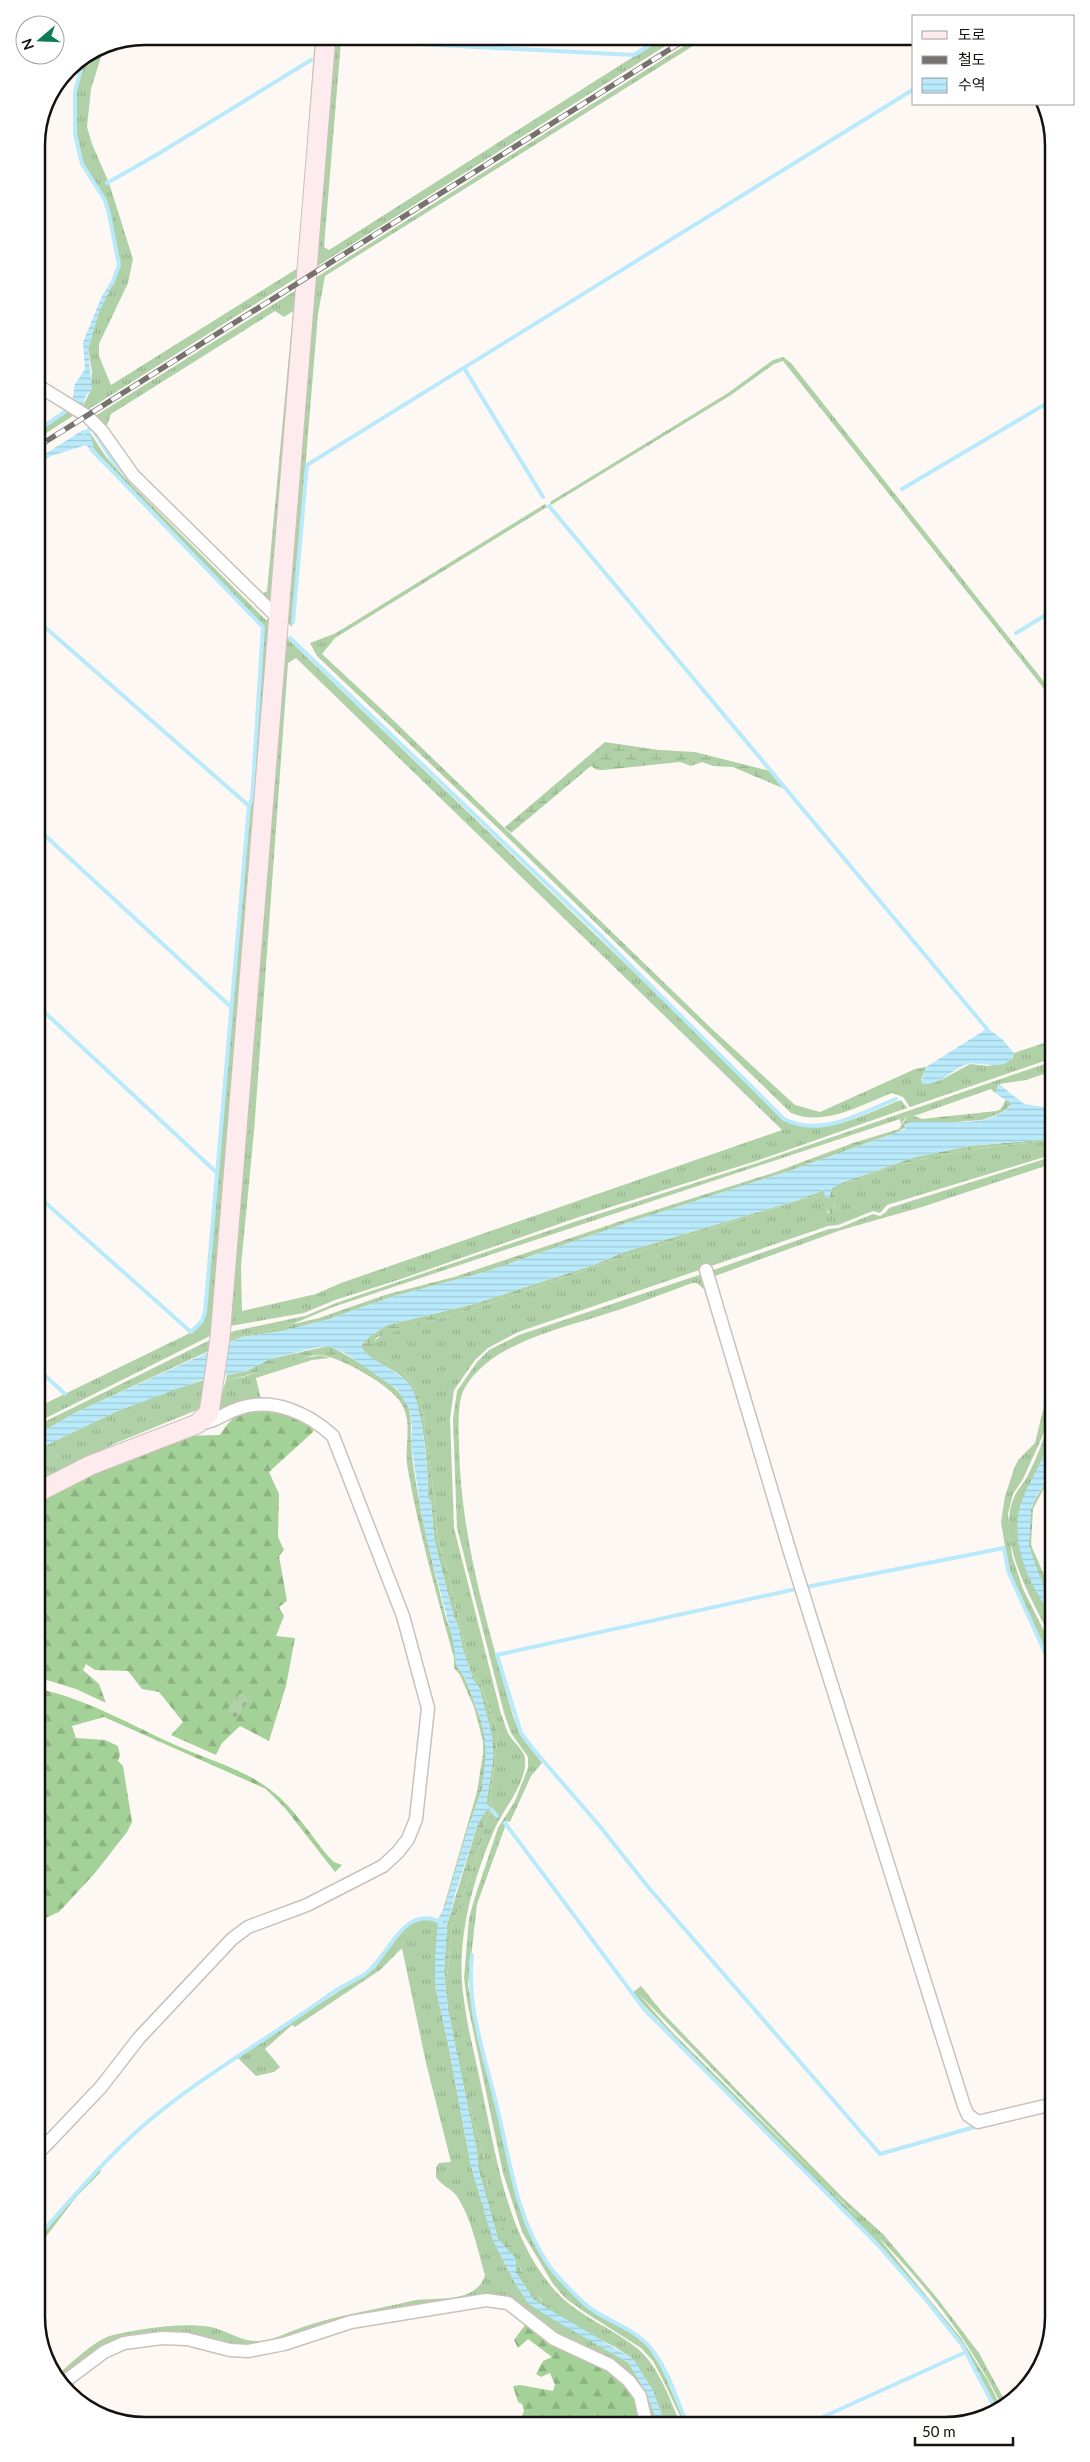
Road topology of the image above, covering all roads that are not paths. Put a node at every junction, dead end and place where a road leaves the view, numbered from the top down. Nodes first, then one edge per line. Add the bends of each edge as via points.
1 (325, 45) edge
2 (45, 390) edge
3 (279, 619) junction
4 (706, 1270) dead end
5 (197, 1424) junction
6 (45, 1489) edge
7 (1045, 2106) edge
8 (45, 2145) edge
9 (67, 2380) edge
10 (645, 2417) edge

1 - 3 main road
2 - 3 street via 87,416 102,431 133,475
3 - 5 main road via 220,1338 209,1413
4 - 7 street via 790,1552 964,2106 968,2115 978,2122
5 - 6 main road via 91,1465
5 - 8 street via 214,1422 242,1407 277,1406 308,1416 333,1436 403,1616 428,1708 416,1819 408,1839 383,1866 308,1905 248,1927 232,1939 139,2038 101,2087
9 - 10 street via 104,2352 124,2343 162,2338 187,2339 248,2351 284,2344 351,2322 486,2300 508,2303 554,2339 610,2365 629,2381 640,2396

